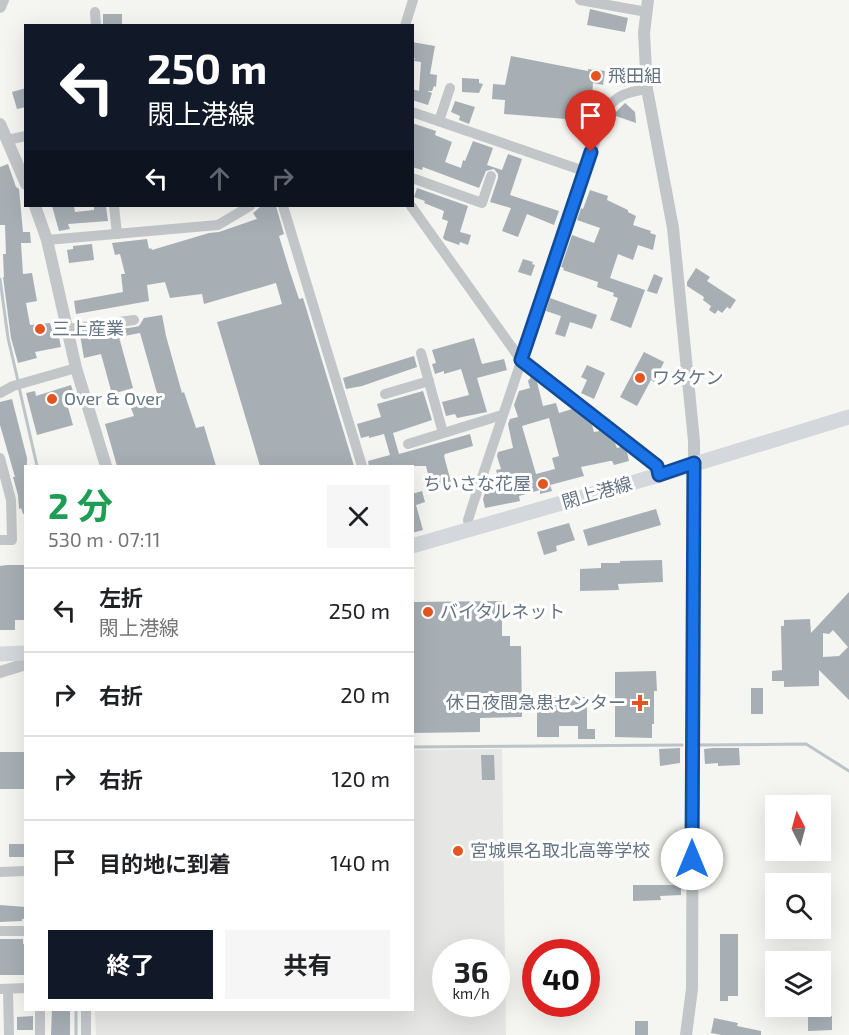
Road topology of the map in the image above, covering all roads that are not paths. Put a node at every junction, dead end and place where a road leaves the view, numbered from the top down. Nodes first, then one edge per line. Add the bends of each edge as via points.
1 (3, 0) edge
2 (413, 0) edge
3 (580, 0) edge
4 (648, 6) edge
5 (0, 7) edge
6 (95, 12) dead end
7 (96, 24) edge
8 (406, 24) edge
9 (450, 88) dead end
10 (647, 89) junction
11 (414, 113) edge
12 (438, 121) junction
13 (0, 124) edge
14 (24, 136) edge
15 (7, 140) junction
16 (584, 171) junction
17 (491, 176) dead end
18 (24, 179) edge
19 (414, 179) edge
20 (35, 207) edge
21 (114, 207) edge
22 (248, 207) edge
23 (283, 207) edge
24 (412, 207) edge
25 (117, 234) junction
26 (47, 240) junction
27 (134, 320) dead end
28 (68, 329) junction
29 (421, 353) dead end
30 (521, 360) junction
31 (76, 368) junction
32 (429, 381) junction
33 (0, 393) edge
34 (385, 394) dead end
35 (502, 415) junction
36 (849, 417) edge
37 (443, 433) junction
38 (408, 444) dead end
39 (0, 458) edge
40 (694, 463) junction
41 (106, 465) edge
42 (362, 465) edge
43 (659, 475) junction
44 (2, 478) edge
45 (470, 530) junction
46 (0, 540) edge
47 (414, 545) edge
48 (24, 653) edge
49 (0, 654) edge
50 (24, 665) edge
51 (0, 672) edge
52 (24, 871) edge
53 (0, 872) edge
54 (0, 931) edge
55 (24, 931) edge
56 (24, 988) edge
57 (4, 989) edge
58 (40, 1011) edge
59 (86, 1011) edge
60 (9, 1035) edge
61 (40, 1035) edge
62 (86, 1035) edge
63 (686, 1035) edge

1 - 5 street
2 - 8 street
3 - 4 street
4 - 10 street via 644,33
6 - 7 street
9 - 12 street
10 - 16 street via 626,93 613,101
10 - 40 street via 673,228
11 - 12 street
12 - 16 street
13 - 15 street
14 - 15 street
15 - 18 street
16 - 30 street
17 - 19 street via 482,203
20 - 26 street
21 - 25 street
22 - 25 street via 218,225
23 - 42 street
24 - 30 street
25 - 26 street
26 - 28 street
27 - 28 street
28 - 31 street
29 - 32 street
30 - 35 street
30 - 43 street via 657,466
31 - 33 street
31 - 41 street
32 - 34 street
32 - 37 street
35 - 37 street
35 - 45 street via 468,520
36 - 40 main road, 閖上港線
37 - 38 street
39 - 44 street
40 - 43 main road, 閖上港線
40 - 63 street via 692,989
43 - 45 main road, 閖上港線
44 - 46 street via 11,500 12,540
45 - 47 main road, 閖上港線
48 - 49 main road
50 - 51 street
52 - 53 street
54 - 55 street
56 - 57 street
57 - 60 street
58 - 61 street
59 - 62 street

